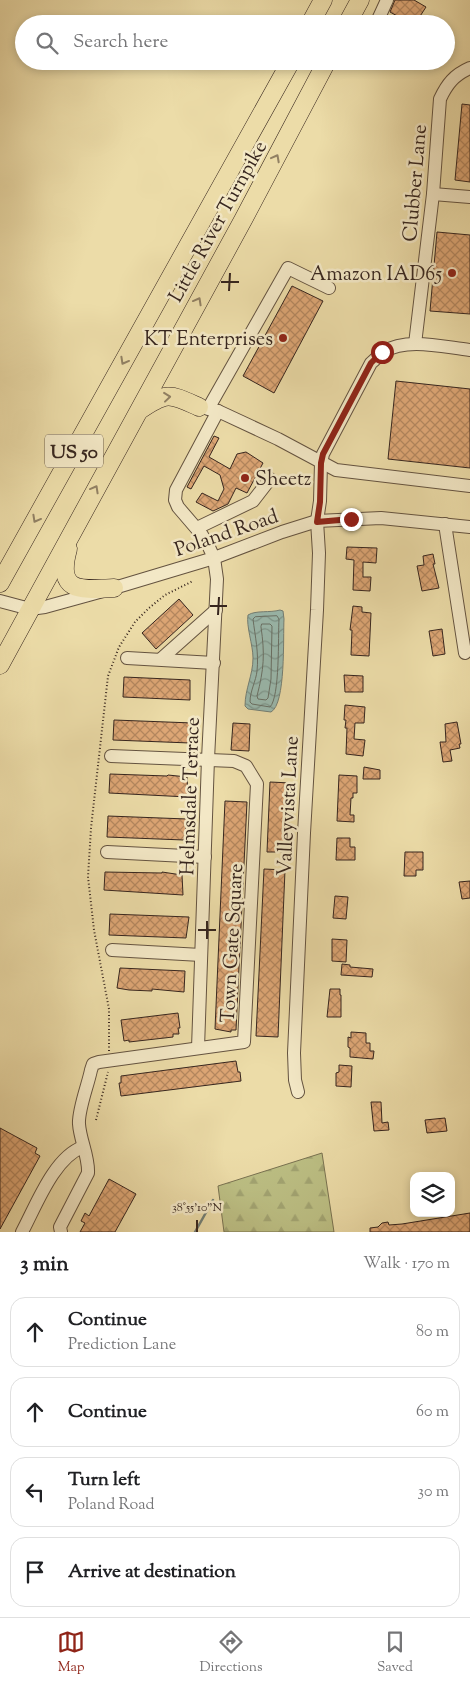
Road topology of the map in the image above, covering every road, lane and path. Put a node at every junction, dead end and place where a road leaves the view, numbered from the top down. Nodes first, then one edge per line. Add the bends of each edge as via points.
1 (323, 0) edge
2 (360, 0) edge
3 (387, 0) edge
4 (315, 15) edge
5 (352, 15) edge
6 (380, 15) edge
7 (470, 68) edge
8 (286, 70) edge
9 (322, 70) edge
10 (433, 194) junction
11 (470, 198) edge
12 (329, 288) dead end
13 (415, 344) junction
14 (470, 350) edge
15 (208, 409) junction
16 (138, 412) junction
17 (321, 463) junction
18 (270, 479) dead end
19 (470, 486) edge
20 (79, 519) junction
21 (317, 522) junction
22 (445, 524) junction
23 (470, 527) edge
24 (197, 528) junction
25 (214, 558) junction
26 (193, 581) dead end
27 (0, 583) edge
28 (114, 588) junction
29 (0, 601) edge
30 (30, 609) junction
31 (216, 610) junction
32 (465, 653) dead end
33 (127, 658) dead end
34 (160, 659) junction
35 (214, 663) junction
36 (0, 665) edge
37 (111, 756) dead end
38 (208, 759) junction
39 (107, 852) dead end
40 (205, 857) junction
41 (112, 950) dead end
42 (201, 955) junction
43 (198, 1048) junction
44 (109, 1056) dead end
45 (108, 1066) dead end
46 (298, 1092) dead end
47 (96, 1120) dead end
48 (83, 1147) junction
49 (22, 1232) edge
50 (60, 1232) edge

1 - 4 highway
2 - 5 highway
3 - 6 street
7 - 10 street, Clubber Lane via 446,85 440,99
8 -> 27 highway, Little River Turnpike / US 50
16 -> 9 highway, Little River Turnpike / US 50
10 - 11 street
10 - 13 street, Clubber Lane
12 - 15 street via 288,268
13 - 14 street
13 - 17 street via 382,352 371,363
16 -> 15 highway via 167,396
15 - 17 street via 278,439
15 - 24 street via 175,500
20 -> 16 highway, Little River Turnpike / US 50
17 - 19 street via 336,470
17 - 21 street, Valleyvista Lane via 314,486
18 - 24 street via 253,502
20 - 28 highway via 65,560 64,572 68,582 82,589
20 - 30 highway, Little River Turnpike / US 50
21 - 22 street, Poland Road via 380,518
21 - 25 street, Poland Road
21 - 46 street, Valleyvista Lane via 317,610 294,1059
22 - 23 street, Poland Road
22 - 32 street
24 - 25 street
25 - 28 street, Poland Road
25 - 31 street, Helmsdale Terrace
26 - 44 path via 165,595 135,622 119,647 107,684 88,877 109,1009
28 - 30 street, Poland Road
29 - 30 street, Poland Road
30 - 36 highway, Little River Turnpike / US 50
31 - 34 street
31 - 35 street, Helmsdale Terrace
33 - 34 street
34 - 35 street
35 - 38 street, Helmsdale Terrace
37 - 38 street
38 - 40 street, Helmsdale Terrace
38 - 43 street, Town Gate Square via 234,761 246,766 258,791 244,1042
39 - 40 street
40 - 42 street, Helmsdale Terrace
41 - 42 street
42 - 43 street, Helmsdale Terrace
43 - 48 street, Town Gate Square via 94,1064 79,1122
45 - 47 path
48 - 49 street via 74,1150 57,1166
48 - 50 street via 89,1164 88,1173

